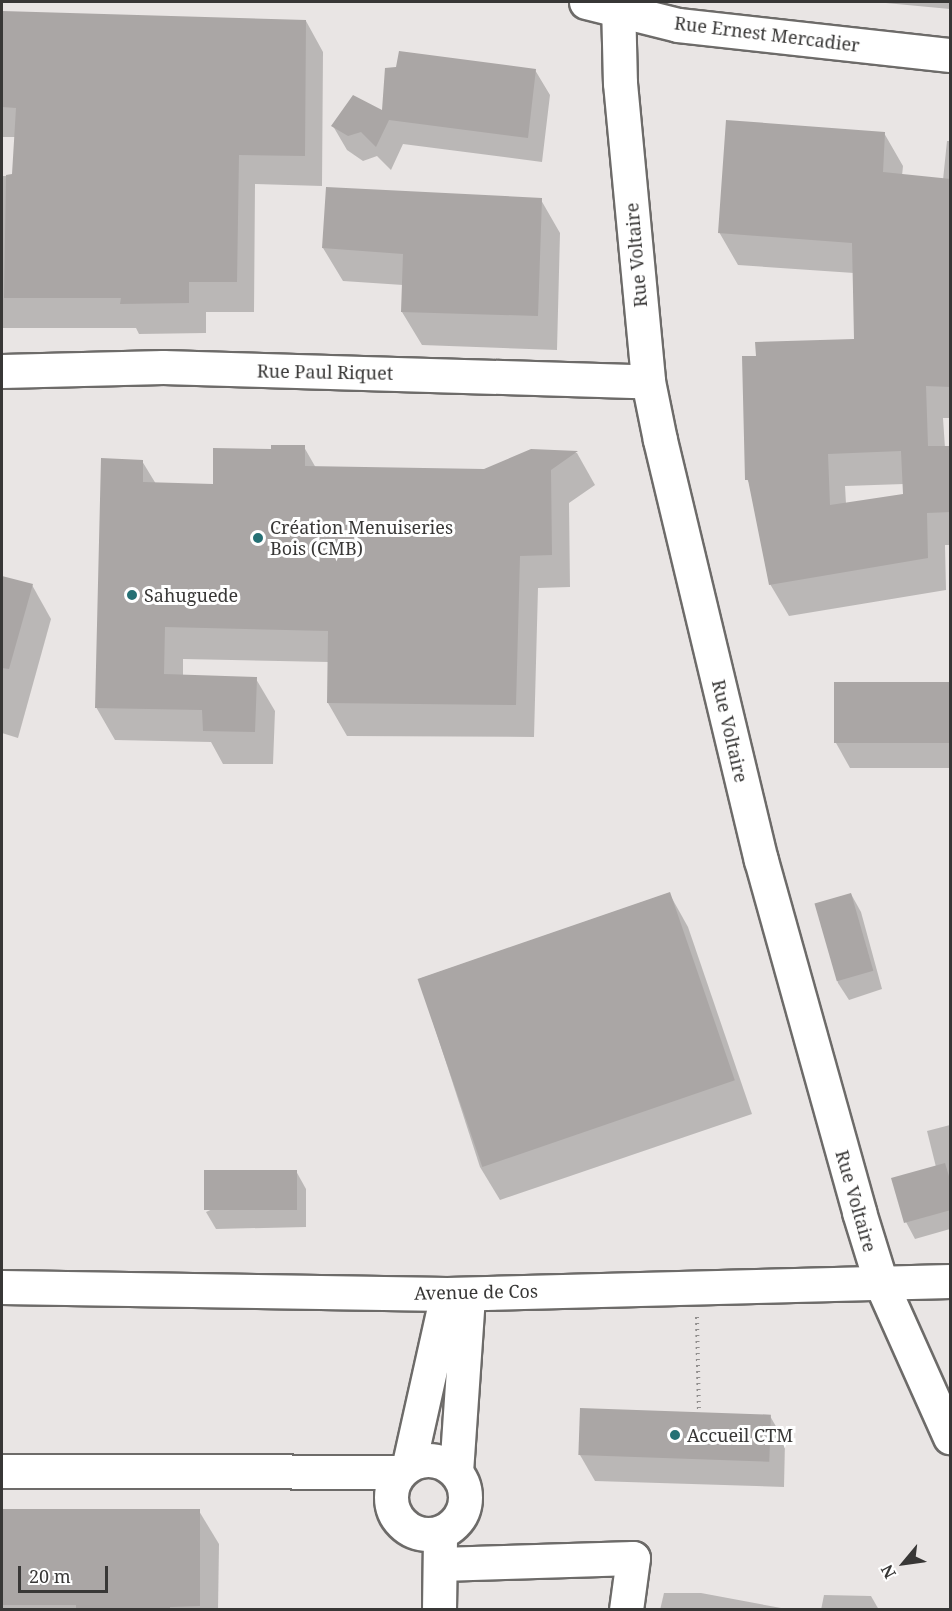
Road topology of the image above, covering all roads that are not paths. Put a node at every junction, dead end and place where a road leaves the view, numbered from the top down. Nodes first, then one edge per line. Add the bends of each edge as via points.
1 (586, 2) edge
2 (619, 7) edge
3 (951, 55) edge
4 (2, 372) edge
5 (648, 381) junction
6 (951, 1281) edge
7 (881, 1283) junction
8 (2, 1287) edge
9 (458, 1294) junction
10 (951, 1437) edge
11 (405, 1468) junction
12 (2, 1471) edge
13 (456, 1472) junction
14 (440, 1548) junction
15 (439, 1610) edge
16 (626, 1610) edge

1 - 2 street, Rue Ernest Mercadier
2 - 3 street, Rue Ernest Mercadier via 678,25
2 - 5 street, Rue Voltaire via 620,82
4 - 5 street, Rue Paul Riquet via 163,368
5 - 7 street, Rue Voltaire via 760,860
6 - 7 street, Avenue de Cos
7 - 9 street, Avenue de Cos
7 - 10 street, Rue Voltaire
8 - 9 street, Avenue de Cos
9 - 11 street
9 - 13 street
11 - 12 street
11 - 13 street via 434,1460
11 - 14 street via 391,1494 397,1517
13 - 14 street via 463,1482 464,1506
14 - 15 street
14 - 16 street via 633,1558

